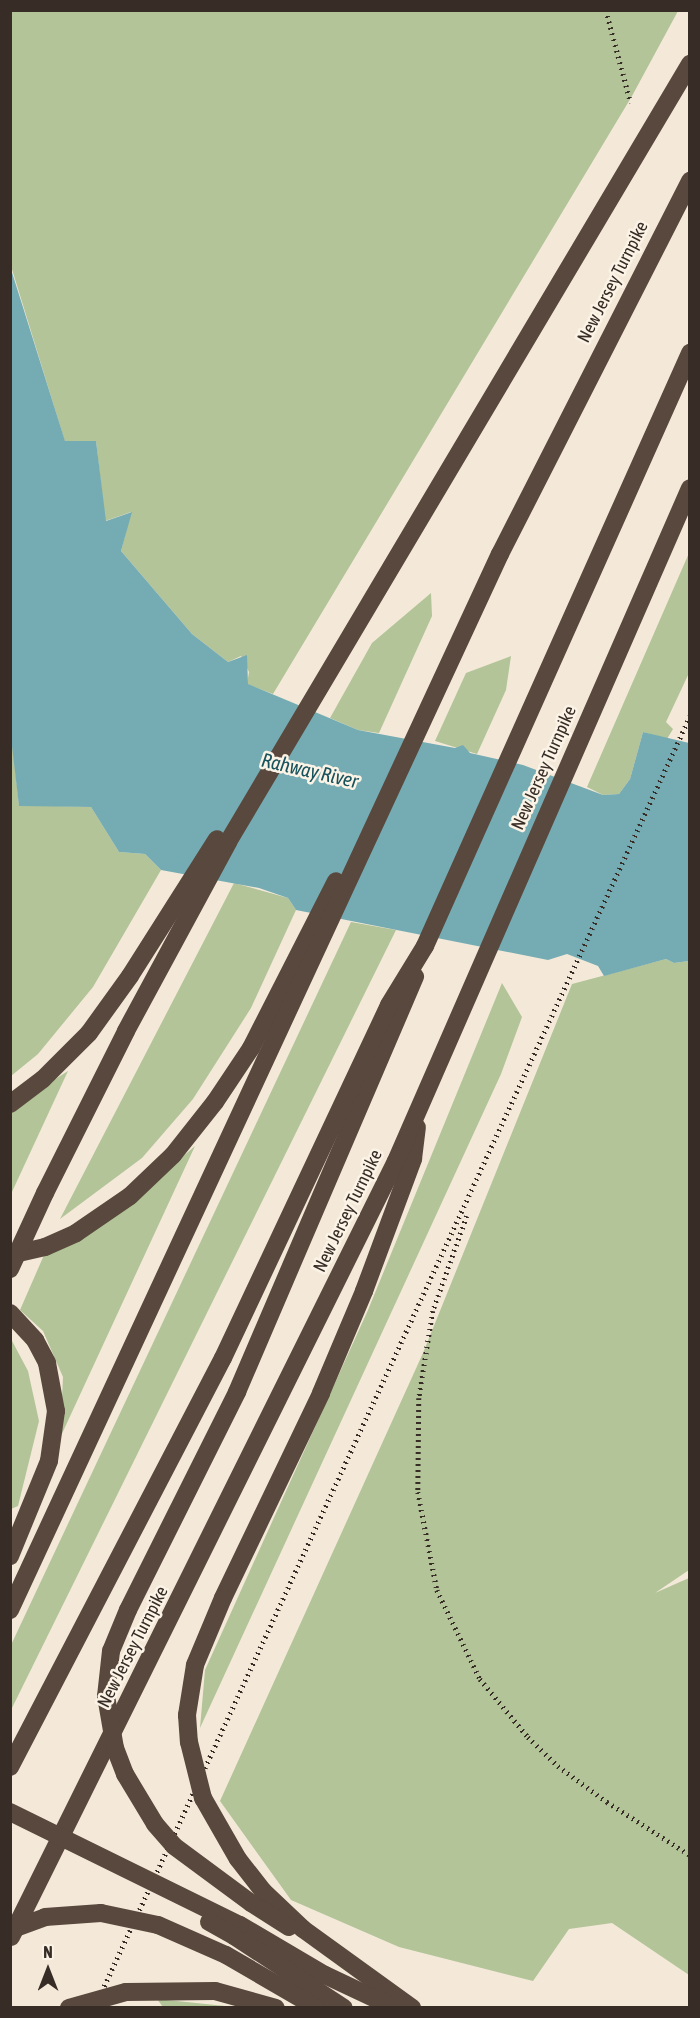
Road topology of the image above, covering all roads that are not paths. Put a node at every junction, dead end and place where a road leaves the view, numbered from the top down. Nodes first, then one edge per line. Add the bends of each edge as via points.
1 (690, 64) edge
2 (690, 181) edge
3 (690, 352) edge
4 (690, 488) edge
5 (345, 644) junction
6 (294, 980) junction
7 (397, 1007) junction
8 (10, 1104) edge
9 (404, 1160) junction
10 (10, 1255) edge
11 (10, 1269) edge
12 (10, 1313) edge
13 (10, 1556) edge
14 (10, 1610) edge
15 (10, 1767) edge
16 (10, 1812) edge
17 (10, 1826) edge
18 (257, 1897) junction
19 (10, 1929) edge
20 (237, 1930) junction
21 (10, 1937) edge
22 (69, 2007) edge
23 (276, 2007) edge
24 (317, 2007) edge
25 (344, 2007) edge
26 (395, 2007) edge
27 (412, 2007) edge

1 - 5 highway
2 - 6 highway, New Jersey Turnpike via 556,442
3 - 7 highway, New Jersey Turnpike
4 - 9 highway, New Jersey Turnpike via 419,1107
5 - 8 highway via 89,1033 43,1079
5 - 11 highway, bridge via 171,946 45,1192
6 - 10 highway via 228,1083 158,1170 130,1196 76,1233 45,1247
6 - 14 highway
7 - 15 highway, New Jersey Turnpike via 223,1358
7 - 18 highway, bridge via 237,1392 111,1651 106,1684 109,1723 125,1774 144,1809 174,1846
9 - 18 highway, bridge via 343,1341 195,1665 187,1715 189,1742 203,1798
9 - 21 highway, New Jersey Turnpike
12 - 13 highway via 35,1340 47,1362 56,1411 49,1461
16 - 20 highway, bridge
17 - 20 highway, bridge
18 - 27 highway
19 - 24 highway, bridge via 45,1917 101,1912 158,1925 226,1955
20 - 25 highway
20 - 26 highway
22 - 23 highway, bridge via 126,1992 215,1991

